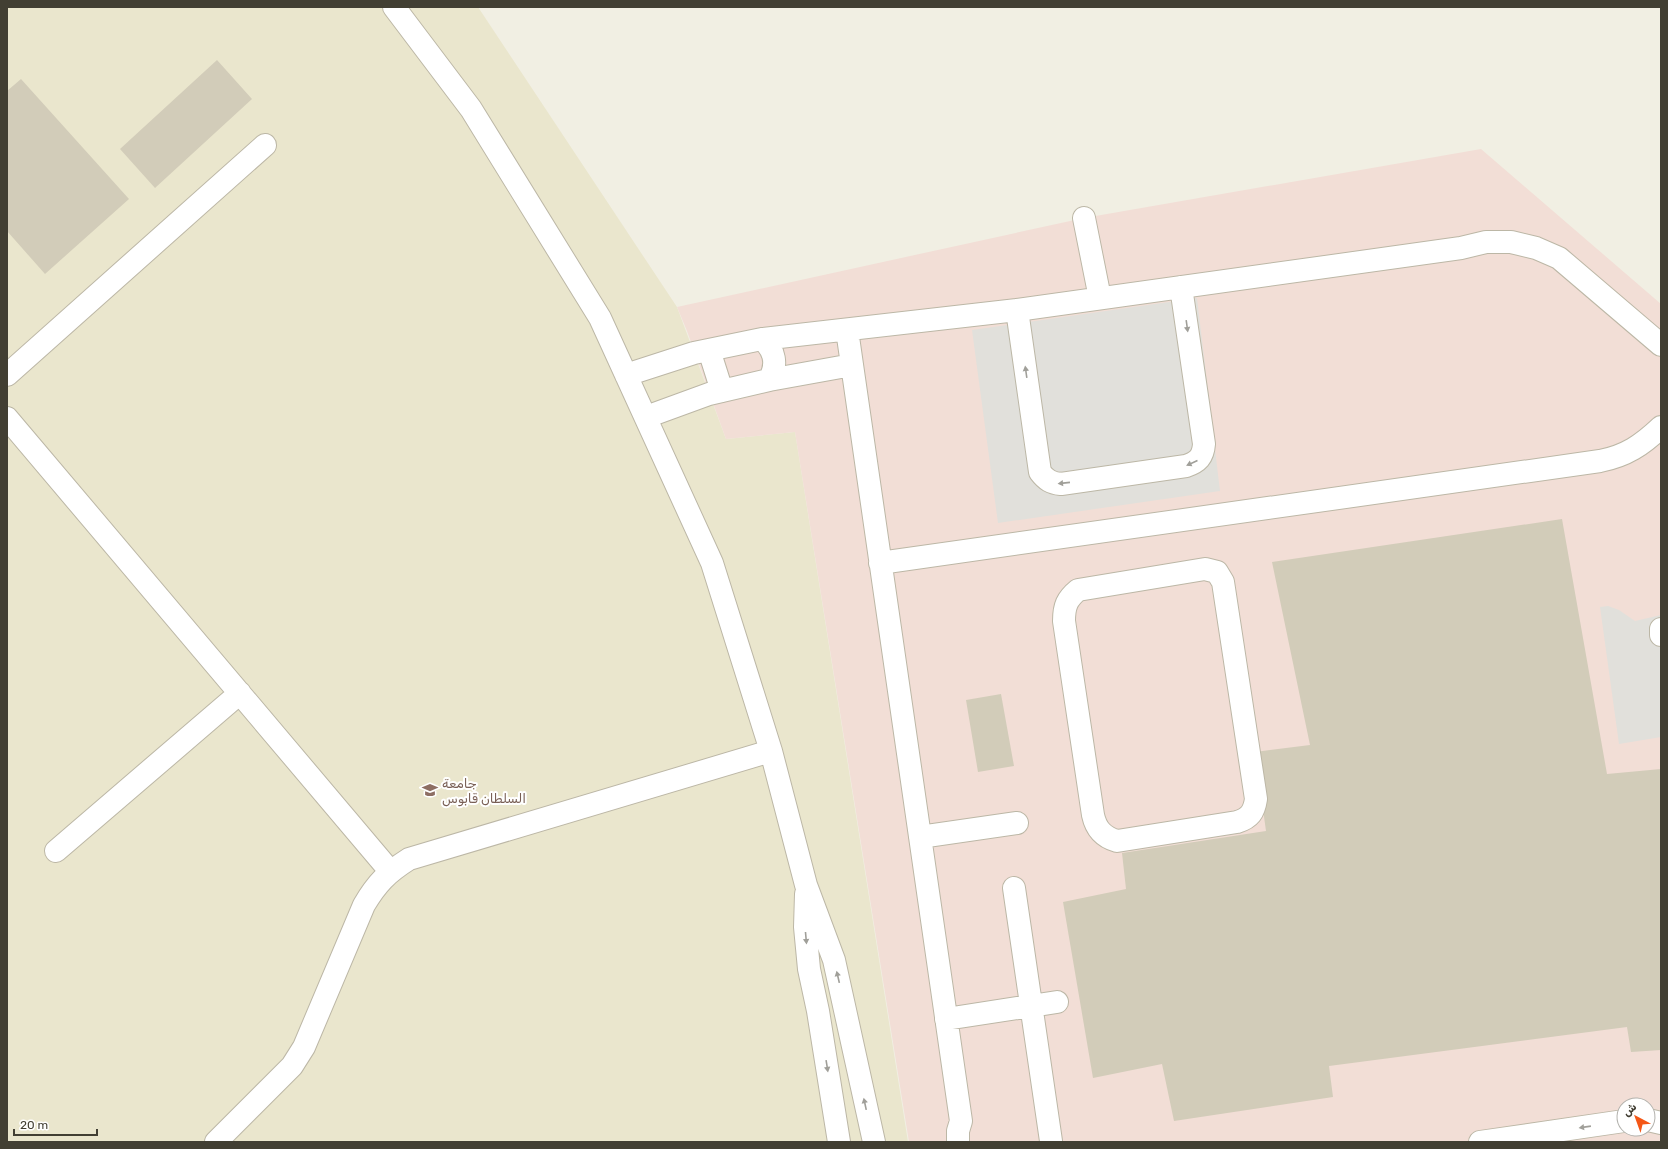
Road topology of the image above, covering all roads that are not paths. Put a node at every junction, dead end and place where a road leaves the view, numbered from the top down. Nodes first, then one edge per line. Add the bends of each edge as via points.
1 (394, 7) edge
2 (265, 144) dead end
3 (1084, 218) dead end
4 (1181, 287) junction
5 (1100, 298) junction
6 (1018, 310) junction
7 (847, 330) junction
8 (762, 338) junction
9 (1661, 345) edge
10 (709, 350) junction
11 (852, 365) junction
12 (7, 375) edge
13 (626, 375) junction
14 (769, 380) junction
15 (722, 391) junction
16 (646, 417) junction
17 (7, 418) edge
18 (1661, 427) edge
19 (880, 563) junction
20 (1661, 629) edge
21 (1661, 635) edge
22 (240, 693) junction
23 (771, 751) junction
24 (1237, 822) joint
25 (1017, 823) dead end
26 (920, 837) junction
27 (56, 851) dead end
28 (390, 871) junction
29 (806, 885) junction
30 (1014, 888) dead end
31 (1057, 1002) dead end
32 (1031, 1006) junction
33 (946, 1019) junction
34 (1616, 1122) edge
35 (960, 1132) edge
36 (1051, 1141) edge
37 (216, 1142) edge
38 (839, 1142) edge
39 (874, 1142) edge
40 (972, 1142) edge
41 (1480, 1142) edge

1 - 13 lane via 471,109 600,318
2 - 12 lane
3 - 5 lane
4 - 5 lane
4 -> 6 lane via 1204,444 1204,452 1200,459 1186,466 1061,484 1052,484 1040,472
4 - 9 lane via 1461,248 1486,242 1511,242 1536,248 1559,258
5 - 6 lane
6 - 7 lane
7 - 8 lane
7 - 11 lane
8 - 10 lane
8 - 14 lane via 768,344 774,358 775,366
10 - 13 lane
10 - 15 lane
11 - 14 lane
11 - 19 lane
13 - 16 lane
14 - 15 lane
15 - 16 lane
16 - 23 lane via 712,563
17 - 22 lane
18 - 19 lane via 1640,446 1628,453 1607,459
19 - 26 lane
20 - 21 lane
22 - 27 lane
22 - 28 lane
23 - 28 lane via 409,859
23 - 29 lane
24 - 24 lane via 1251,814 1256,799 1221,576 1217,572 1205,569 1078,590 1069,598 1064,608 1064,621 1093,815 1100,832 1117,841
25 - 26 lane
26 - 33 lane
28 - 37 lane via 375,887 364,905 313,1026 296,1059
29 -> 38 lane via 805,927 809,969
39 -> 29 lane via 834,960
30 - 32 lane
31 - 32 lane
32 - 33 lane
32 - 36 lane
33 - 35 lane
34 -> 41 lane
35 - 40 lane via 968,1130

